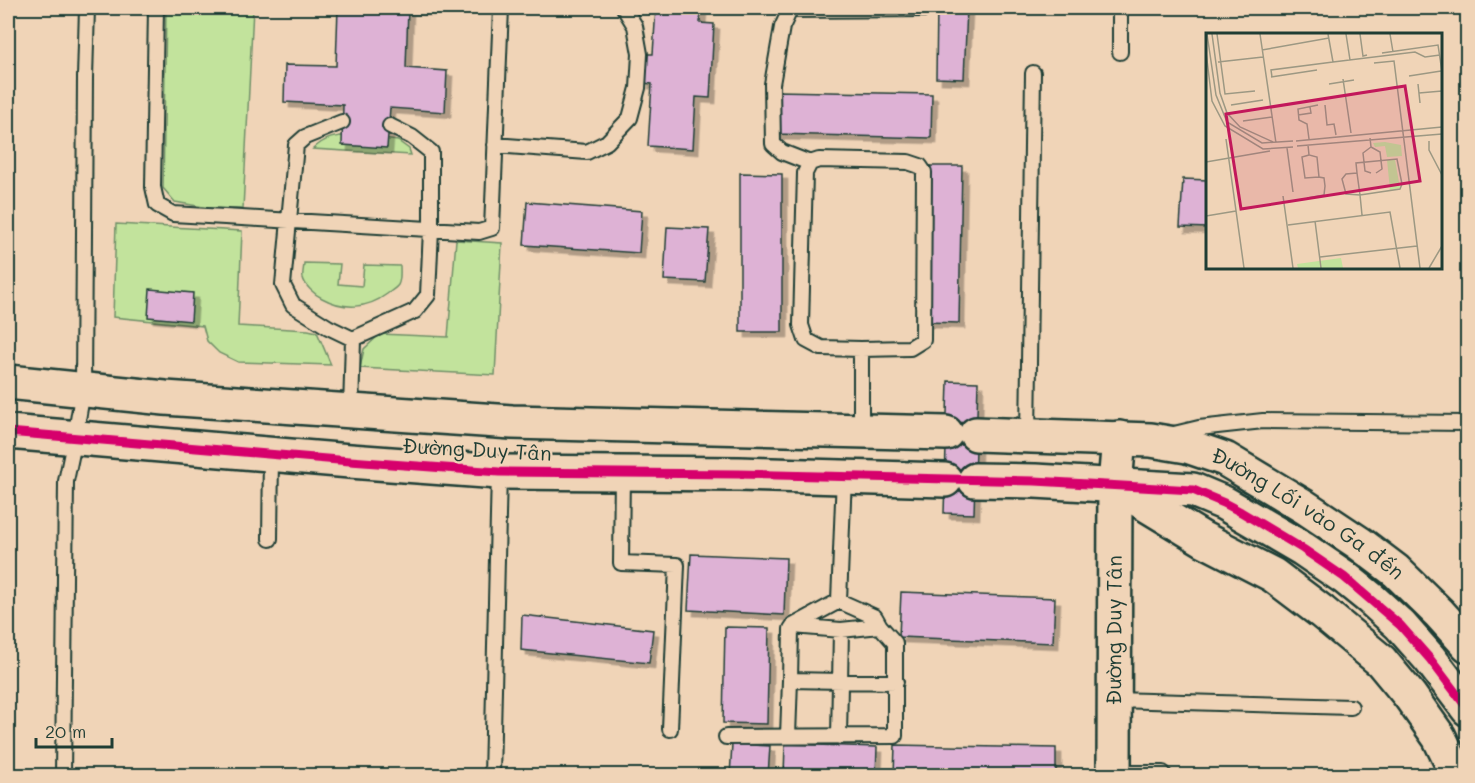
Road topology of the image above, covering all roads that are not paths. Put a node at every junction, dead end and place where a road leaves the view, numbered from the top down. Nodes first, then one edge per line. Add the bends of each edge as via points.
1 (87, 8) edge
2 (156, 8) edge
3 (501, 8) edge
4 (624, 8) edge
5 (1120, 8) edge
6 (929, 9) dead end
7 (1120, 52) dead end
8 (1033, 73) dead end
9 (342, 122) dead end
10 (390, 126) dead end
11 (495, 145) junction
12 (810, 163) junction
13 (290, 221) junction
14 (431, 230) junction
15 (353, 339) junction
16 (861, 349) junction
17 (8, 382) edge
18 (82, 390) junction
19 (351, 411) junction
20 (1467, 423) edge
21 (741, 428) junction
22 (861, 431) junction
23 (8, 432) edge
24 (1028, 436) junction
25 (75, 438) junction
26 (1119, 438) junction
27 (1151, 440) junction
28 (272, 455) junction
29 (499, 472) junction
30 (622, 473) junction
31 (739, 474) junction
32 (844, 477) junction
33 (1115, 486) junction
34 (270, 539) dead end
35 (839, 601) junction
36 (793, 626) junction
37 (880, 626) junction
38 (841, 630) junction
39 (1467, 645) edge
40 (790, 680) junction
41 (840, 681) junction
42 (896, 682) junction
43 (1114, 700) junction
44 (1351, 707) dead end
45 (1467, 709) edge
46 (670, 729) dead end
47 (788, 736) junction
48 (839, 736) junction
49 (726, 737) dead end
50 (1163, 772) dead end
51 (1114, 774) edge
52 (63, 776) edge
53 (492, 776) edge
54 (1458, 776) edge

1 - 18 lane
2 - 13 lane via 153,187 157,205 173,214
3 - 11 lane
4 - 11 lane via 635,26 639,54 638,88 630,118 607,142 587,152
5 - 7 lane
6 - 12 lane via 790,10 782,27 772,84 773,144 782,152
8 - 24 lane
9 - 13 lane via 305,137 296,145
10 - 14 lane via 432,152
11 - 14 lane via 492,228 479,232
12 - 16 lane via 805,173 801,326 806,340 821,348
12 - 16 lane via 908,162 924,172 923,340 910,348
13 - 14 lane
13 - 15 lane via 284,285 293,305
14 - 15 lane via 428,295 415,311
15 - 19 lane
16 - 22 lane
17 - 18 street, Đường Duy Tân
18 - 19 street, Đường Duy Tân
18 - 25 lane
19 - 21 street, Đường Duy Tân via 512,422
20 - 27 lane via 1263,420 1199,428
21 - 22 street, Đường Duy Tân
21 - 31 street
22 - 24 street, Đường Duy Tân
23 - 25 street, Đường Duy Tân
24 - 26 street, Đường Duy Tân
25 - 28 street, Đường Duy Tân
25 - 52 lane via 66,481
26 - 27 street, Đường Lối vào Ga đến
26 - 33 street, Đường Duy Tân
27 - 39 street, Đường Lối vào Ga đến via 1187,446 1225,459 1305,507 1396,571
28 - 29 street, Đường Duy Tân
28 - 34 lane
29 - 30 street, Đường Duy Tân
29 - 53 lane
30 - 31 street, Đường Duy Tân
30 - 46 lane via 621,563 676,565
31 - 32 street, Đường Duy Tân
32 - 33 street, Đường Duy Tân
32 - 35 lane
33 - 43 street, Đường Duy Tân
33 - 45 street via 1193,490 1224,503 1303,549 1344,577 1400,625
33 - 54 street via 1273,575 1381,661 1439,737
35 - 36 lane
35 - 37 lane via 875,618
36 - 38 lane
36 - 40 lane
37 - 38 lane
37 - 42 lane via 895,643
38 - 41 lane
40 - 41 lane
40 - 47 lane
41 - 42 lane
41 - 48 lane
42 - 48 lane via 895,736
43 - 44 lane
43 - 51 street, Đường Duy Tân
47 - 48 lane
47 - 49 lane
50 - 51 lane

